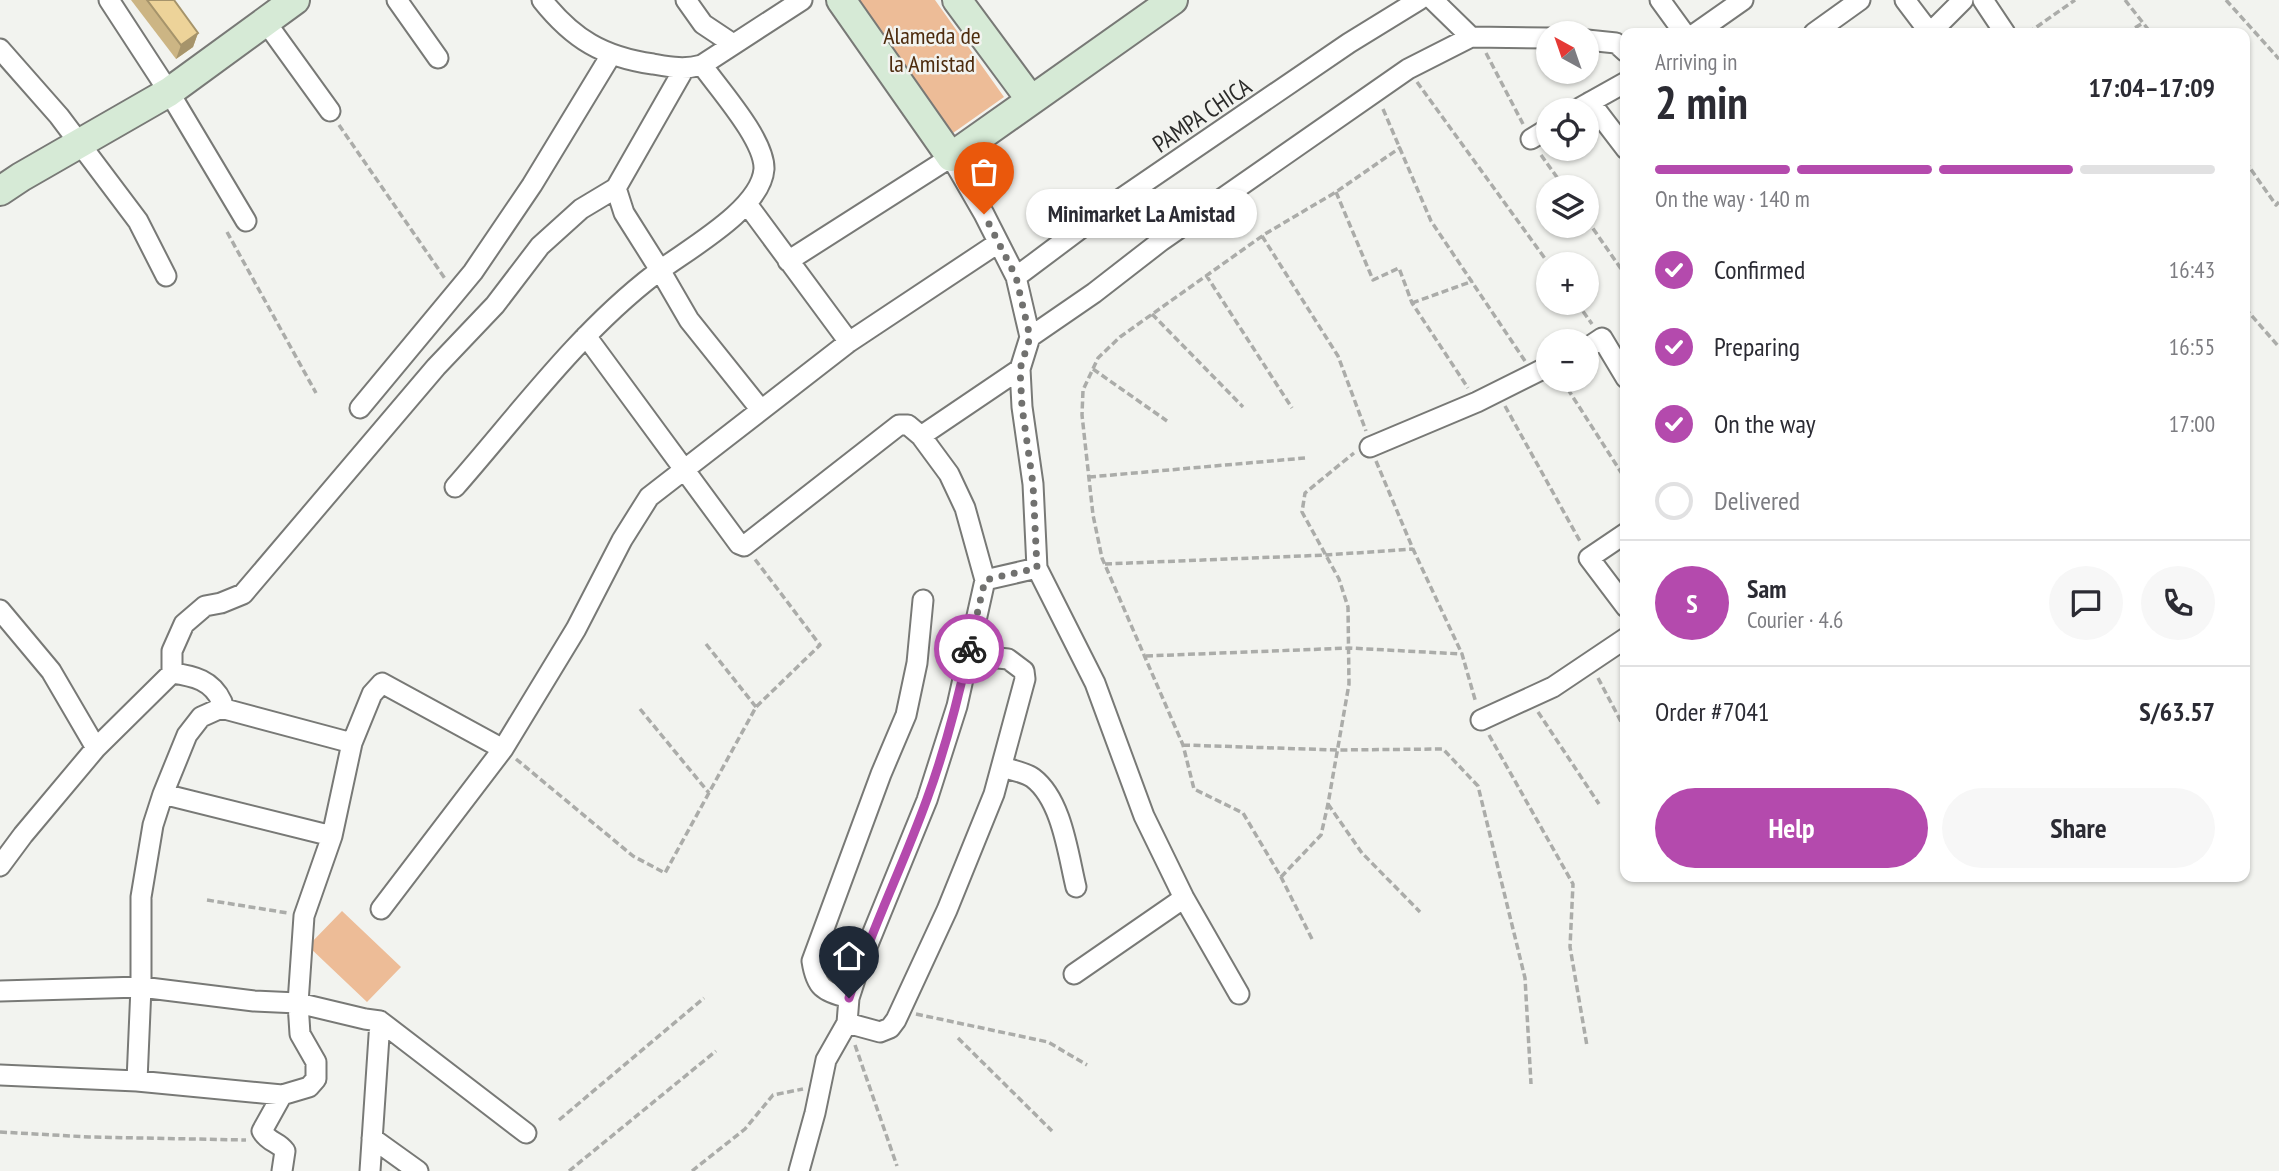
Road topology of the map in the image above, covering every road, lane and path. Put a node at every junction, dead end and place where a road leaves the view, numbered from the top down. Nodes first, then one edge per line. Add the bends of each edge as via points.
1 (109, 0) edge
2 (295, 0) edge
3 (397, 0) edge
4 (542, 0) edge
5 (687, 0) edge
6 (802, 0) edge
7 (841, 0) edge
8 (1173, 0) edge
9 (1419, 0) edge
10 (1433, 0) edge
11 (1660, 0) edge
12 (1743, 0) edge
13 (1860, 0) edge
14 (1905, 0) edge
15 (1963, 0) edge
16 (1983, 0) edge
17 (2075, 0) edge
18 (2125, 0) edge
19 (2226, 0) edge
20 (965, 3) edge
21 (265, 21) junction
22 (2143, 23) junction
23 (1680, 28) edge
24 (1703, 28) edge
25 (1821, 28) edge
26 (1926, 28) edge
27 (1935, 28) edge
28 (2003, 28) edge
29 (2035, 28) edge
30 (2134, 28) edge
31 (2147, 28) edge
32 (1475, 38) junction
33 (1536, 38) edge
34 (1600, 41) edge
35 (733, 44) junction
36 (1620, 47) edge
37 (0, 48) edge
38 (611, 55) junction
39 (438, 58) dead end
40 (2279, 59) edge
41 (693, 67) junction
42 (1408, 69) junction
43 (1620, 85) edge
44 (1375, 91) junction
45 (169, 92) junction
46 (1597, 98) edge
47 (1031, 100) junction
48 (330, 111) joint
49 (1599, 122) edge
50 (1536, 136) edge
51 (1531, 139) junction
52 (79, 143) junction
53 (1620, 143) edge
54 (1401, 147) junction
55 (951, 157) junction
56 (2250, 168) edge
57 (1556, 175) edge
58 (616, 188) junction
59 (0, 191) edge
60 (1336, 192) junction
61 (2279, 202) edge
62 (747, 204) junction
63 (246, 221) dead end
64 (227, 232) dead end
65 (1262, 236) junction
66 (1599, 237) edge
67 (998, 243) junction
68 (1540, 252) edge
69 (788, 261) junction
70 (1620, 267) edge
71 (660, 270) junction
72 (1206, 275) junction
73 (166, 276) dead end
74 (1016, 277) junction
75 (1473, 281) junction
76 (455, 293) junction
77 (1412, 303) junction
78 (1152, 314) junction
79 (2250, 315) edge
80 (586, 336) junction
81 (1030, 337) junction
82 (849, 342) junction
83 (2279, 347) edge
84 (1599, 348) edge
85 (1536, 363) edge
86 (1020, 369) junction
87 (1093, 369) junction
88 (1620, 371) edge
89 (1536, 373) edge
90 (1498, 392) junction
91 (1570, 392) edge
92 (316, 393) dead end
93 (1477, 402) junction
94 (1242, 407) dead end
95 (360, 408) dead end
96 (1292, 408) dead end
97 (761, 410) junction
98 (1167, 421) dead end
99 (921, 436) junction
100 (1369, 444) junction
101 (1304, 458) dead end
102 (683, 470) junction
103 (1620, 471) edge
104 (1089, 477) junction
105 (455, 487) dead end
106 (1620, 537) edge
107 (744, 546) junction
108 (1413, 548) junction
109 (1326, 555) junction
110 (1589, 558) junction
111 (1105, 564) junction
112 (1037, 568) junction
113 (985, 580) junction
114 (1620, 599) edge
115 (923, 600) dead end
116 (0, 610) edge
117 (1620, 642) edge
118 (706, 644) dead end
119 (1349, 648) junction
120 (1462, 654) junction
121 (968, 655) junction
122 (1146, 656) junction
123 (1589, 661) junction
124 (172, 673) junction
125 (1529, 698) junction
126 (756, 707) junction
127 (221, 708) junction
128 (640, 709) dead end
129 (1481, 720) junction
130 (1620, 720) edge
131 (352, 743) junction
132 (1183, 745) junction
133 (96, 748) junction
134 (503, 749) junction
135 (1337, 750) junction
136 (1002, 766) junction
137 (709, 793) junction
138 (163, 794) junction
139 (1328, 804) junction
140 (1598, 804) dead end
141 (332, 836) junction
142 (0, 866) edge
143 (1282, 877) junction
144 (1076, 887) dead end
145 (1184, 898) junction
146 (207, 900) dead end
147 (381, 909) dead end
148 (1420, 912) dead end
149 (304, 916) junction
150 (1312, 939) dead end
151 (1074, 974) dead end
152 (141, 987) junction
153 (0, 991) edge
154 (1239, 994) dead end
155 (704, 998) dead end
156 (849, 998) junction
157 (298, 1003) junction
158 (901, 1011) junction
159 (380, 1021) junction
160 (847, 1023) junction
161 (958, 1038) dead end
162 (1587, 1046) dead end
163 (716, 1051) dead end
164 (1087, 1065) dead end
165 (0, 1075) edge
166 (138, 1081) junction
167 (1531, 1084) dead end
168 (821, 1085) junction
169 (282, 1095) junction
170 (559, 1119) dead end
171 (1052, 1131) dead end
172 (0, 1132) edge
173 (526, 1133) dead end
174 (372, 1138) junction
175 (267, 1140) junction
176 (898, 1166) dead end
177 (282, 1171) edge
178 (370, 1171) edge
179 (418, 1171) edge
180 (569, 1171) edge
181 (692, 1171) edge
182 (799, 1171) edge

1 - 45 street
2 - 21 street
3 - 39 street
4 - 38 street via 582,40
5 - 35 street via 704,24
6 - 35 street
7 - 55 street
8 - 47 street
9 - 74 street, PAMPA CHICA via 1116,202
10 - 32 street
11 - 23 street
12 - 24 street
13 - 25 street
14 - 26 street
15 - 27 street
16 - 28 street
17 - 29 path
18 - 22 path
19 - 40 path
20 - 47 street
21 - 45 street
21 - 48 street
22 - 30 path
22 - 31 path
32 - 33 street
32 - 42 street
32 - 51 path
34 - 36 street
35 - 41 street
37 - 52 street
38 - 41 street
38 - 76 street via 532,185
41 - 58 street
41 - 62 street via 743,120 761,152 762,177
42 - 44 street
42 - 68 path
43 - 46 street
44 - 54 path
44 - 81 street
45 - 52 street
45 - 63 street
47 - 55 street
48 - 76 path
49 - 53 street
50 - 51 street
51 - 57 path
52 - 59 street
52 - 73 street via 138,221
54 - 60 path
54 - 75 path via 1432,221
55 - 67 street
55 - 69 street
56 - 61 path via 2276,205
58 - 71 street via 624,213
58 - 124 street via 581,209 540,246 495,305 436,366 243,594 205,606 184,624 172,651
60 - 65 path
60 - 77 path via 1373,280 1399,268
62 - 69 street
62 - 71 street
64 - 92 path
65 - 72 path
65 - 100 path via 1338,356
66 - 70 path
67 - 74 street
67 - 82 street
69 - 82 street
71 - 80 street
71 - 97 street via 689,320
72 - 78 path
72 - 96 path
74 - 81 street
75 - 77 path
75 - 85 path
76 - 95 street
77 - 93 path
78 - 87 path via 1120,337
78 - 94 path
79 - 83 path
80 - 102 street
80 - 105 street
81 - 86 street
82 - 97 street
84 - 88 street
86 - 99 street
86 - 112 street
87 - 98 path
87 - 104 path via 1083,390 1082,415
89 - 90 street
90 - 93 street
90 - 110 path
91 - 103 path
93 - 100 street
97 - 102 street
99 - 107 street via 908,425 899,425
99 - 113 street via 949,474 965,508
100 - 108 path
100 - 109 path via 1305,493 1302,512
101 - 104 path
102 - 107 street
102 - 134 street via 649,497
104 - 111 path
106 - 110 street
107 - 126 path via 820,645
108 - 109 path
108 - 120 path
109 - 111 path
109 - 119 path via 1348,607
110 - 114 street
111 - 122 path
112 - 113 street
112 - 145 street via 1095,683 1144,816
113 - 121 street
115 - 156 street via 906,715 812,961 815,980 830,994
116 - 133 street via 51,671
117 - 123 street
118 - 126 path
119 - 120 path
119 - 122 path
119 - 135 path via 1349,684
120 - 129 path
121 - 136 street via 1009,659 1024,671
121 - 156 street via 927,800
122 - 132 path
123 - 125 street
123 - 130 path
124 - 127 street via 212,686
124 - 133 street
125 - 129 street
125 - 140 path
126 - 137 path
127 - 131 street
127 - 138 street via 201,718 187,735
128 - 137 path
129 - 162 path via 1573,884 1570,947
131 - 134 street via 372,694 382,683
131 - 141 street
132 - 135 path
132 - 143 path via 1194,789 1243,813
133 - 142 street
134 - 137 path via 633,856 665,873
134 - 147 street
135 - 139 path
135 - 167 path via 1443,749 1478,786 1525,978
136 - 144 street via 1032,777 1049,796
136 - 158 street via 947,911
138 - 141 street
138 - 152 street via 141,897
139 - 143 path via 1321,835
139 - 148 path via 1362,853
141 - 149 street
143 - 150 path
145 - 151 street
145 - 154 street
146 - 149 path
149 - 157 street
152 - 153 street
152 - 157 street
152 - 166 street
155 - 170 path
156 - 160 street
157 - 159 street
157 - 169 street via 299,1034 316,1062 316,1079 309,1087
158 - 160 street via 890,1028 880,1032
158 - 164 path via 1048,1042
159 - 173 street
159 - 174 street
160 - 168 street via 826,1060
160 - 176 path
161 - 171 path
163 - 180 path
165 - 166 street
166 - 169 street
168 - 181 path via 774,1096 745,1129
168 - 182 street
169 - 175 street via 262,1131
172 - 175 path
174 - 178 street
174 - 179 street
175 - 177 street via 285,1151

